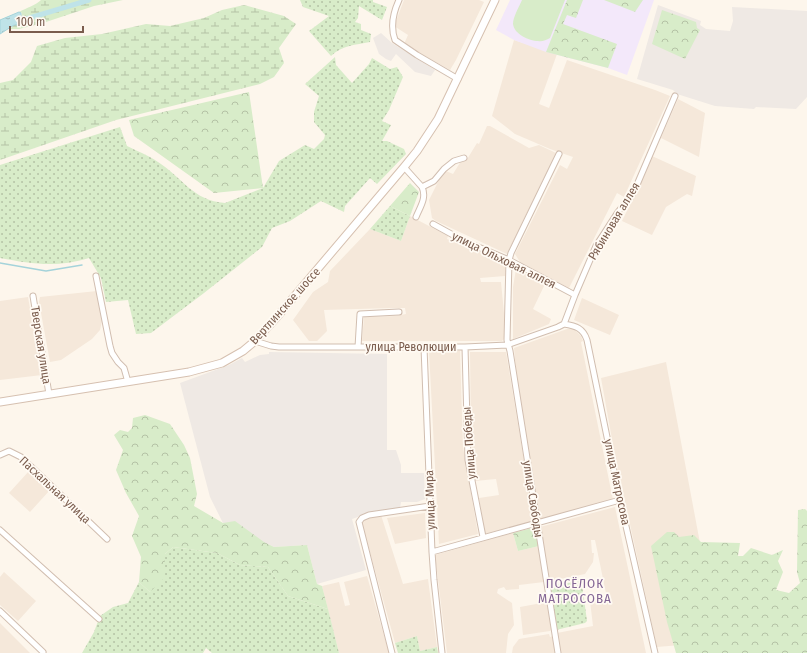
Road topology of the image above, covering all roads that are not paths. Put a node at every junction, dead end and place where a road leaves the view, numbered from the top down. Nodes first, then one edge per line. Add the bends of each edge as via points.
1 (399, 0) edge
2 (495, 0) edge
3 (458, 79) junction
4 (674, 96) dead end
5 (559, 154) dead end
6 (464, 158) dead end
7 (404, 167) junction
8 (422, 187) junction
9 (416, 217) dead end
10 (433, 224) dead end
11 (509, 260) junction
12 (96, 276) dead end
13 (575, 295) junction
14 (33, 296) dead end
15 (399, 312) dead end
16 (564, 324) junction
17 (255, 341) junction
18 (507, 345) junction
19 (358, 347) junction
20 (424, 347) junction
21 (465, 347) junction
22 (128, 382) junction
23 (49, 394) junction
24 (0, 402) edge
25 (0, 455) edge
26 (620, 500) junction
27 (430, 506) junction
28 (537, 524) junction
29 (0, 530) edge
30 (483, 537) junction
31 (108, 539) dead end
32 (432, 552) junction
33 (0, 611) edge
34 (99, 618) dead end
35 (43, 652) dead end
36 (392, 653) edge
37 (442, 653) edge
38 (558, 653) edge
39 (655, 653) edge

1 - 3 street via 392,21 395,40
2 - 3 main road, Вертлинское шоссе
3 - 7 main road, Вертлинское шоссе via 434,126
4 - 13 street, Рябиновая аллея via 632,195 596,246
5 - 11 street
6 - 8 street via 454,161 434,181
7 - 8 street
7 - 17 main road, Вертлинское шоссе
8 - 9 street via 424,198
10 - 11 street, улица Ольховая аллея via 464,241
11 - 13 street, улица Ольховая аллея
11 - 18 street, улица Свободы
12 - 22 street via 112,353 124,368
13 - 16 street, Рябиновая аллея
14 - 23 street, Тверская улица
15 - 19 street via 360,314
16 - 18 street, улица Революции
16 - 26 street, улица Матросова via 581,329 588,340
17 - 19 street, улица Революции via 278,347
17 - 22 main road, Вертлинское шоссе via 238,354 215,365
18 - 21 street, улица Революции
18 - 28 street, улица Свободы
19 - 20 street, улица Революции
20 - 21 street, улица Революции
20 - 27 street, улица Мира
21 - 30 street, улица Победы via 468,460
22 - 23 main road, Вертлинское шоссе
23 - 24 main road, Вертлинское шоссе
25 - 31 street, Пасхальная улица via 9,451 22,458
26 - 28 street
26 - 39 street, улица Матросова
27 - 32 street, улица Мира
27 - 36 street via 369,515 359,522
28 - 30 street
28 - 38 street, улица Свободы
29 - 34 street
30 - 32 street
32 - 37 street, улица Мира
33 - 35 street

